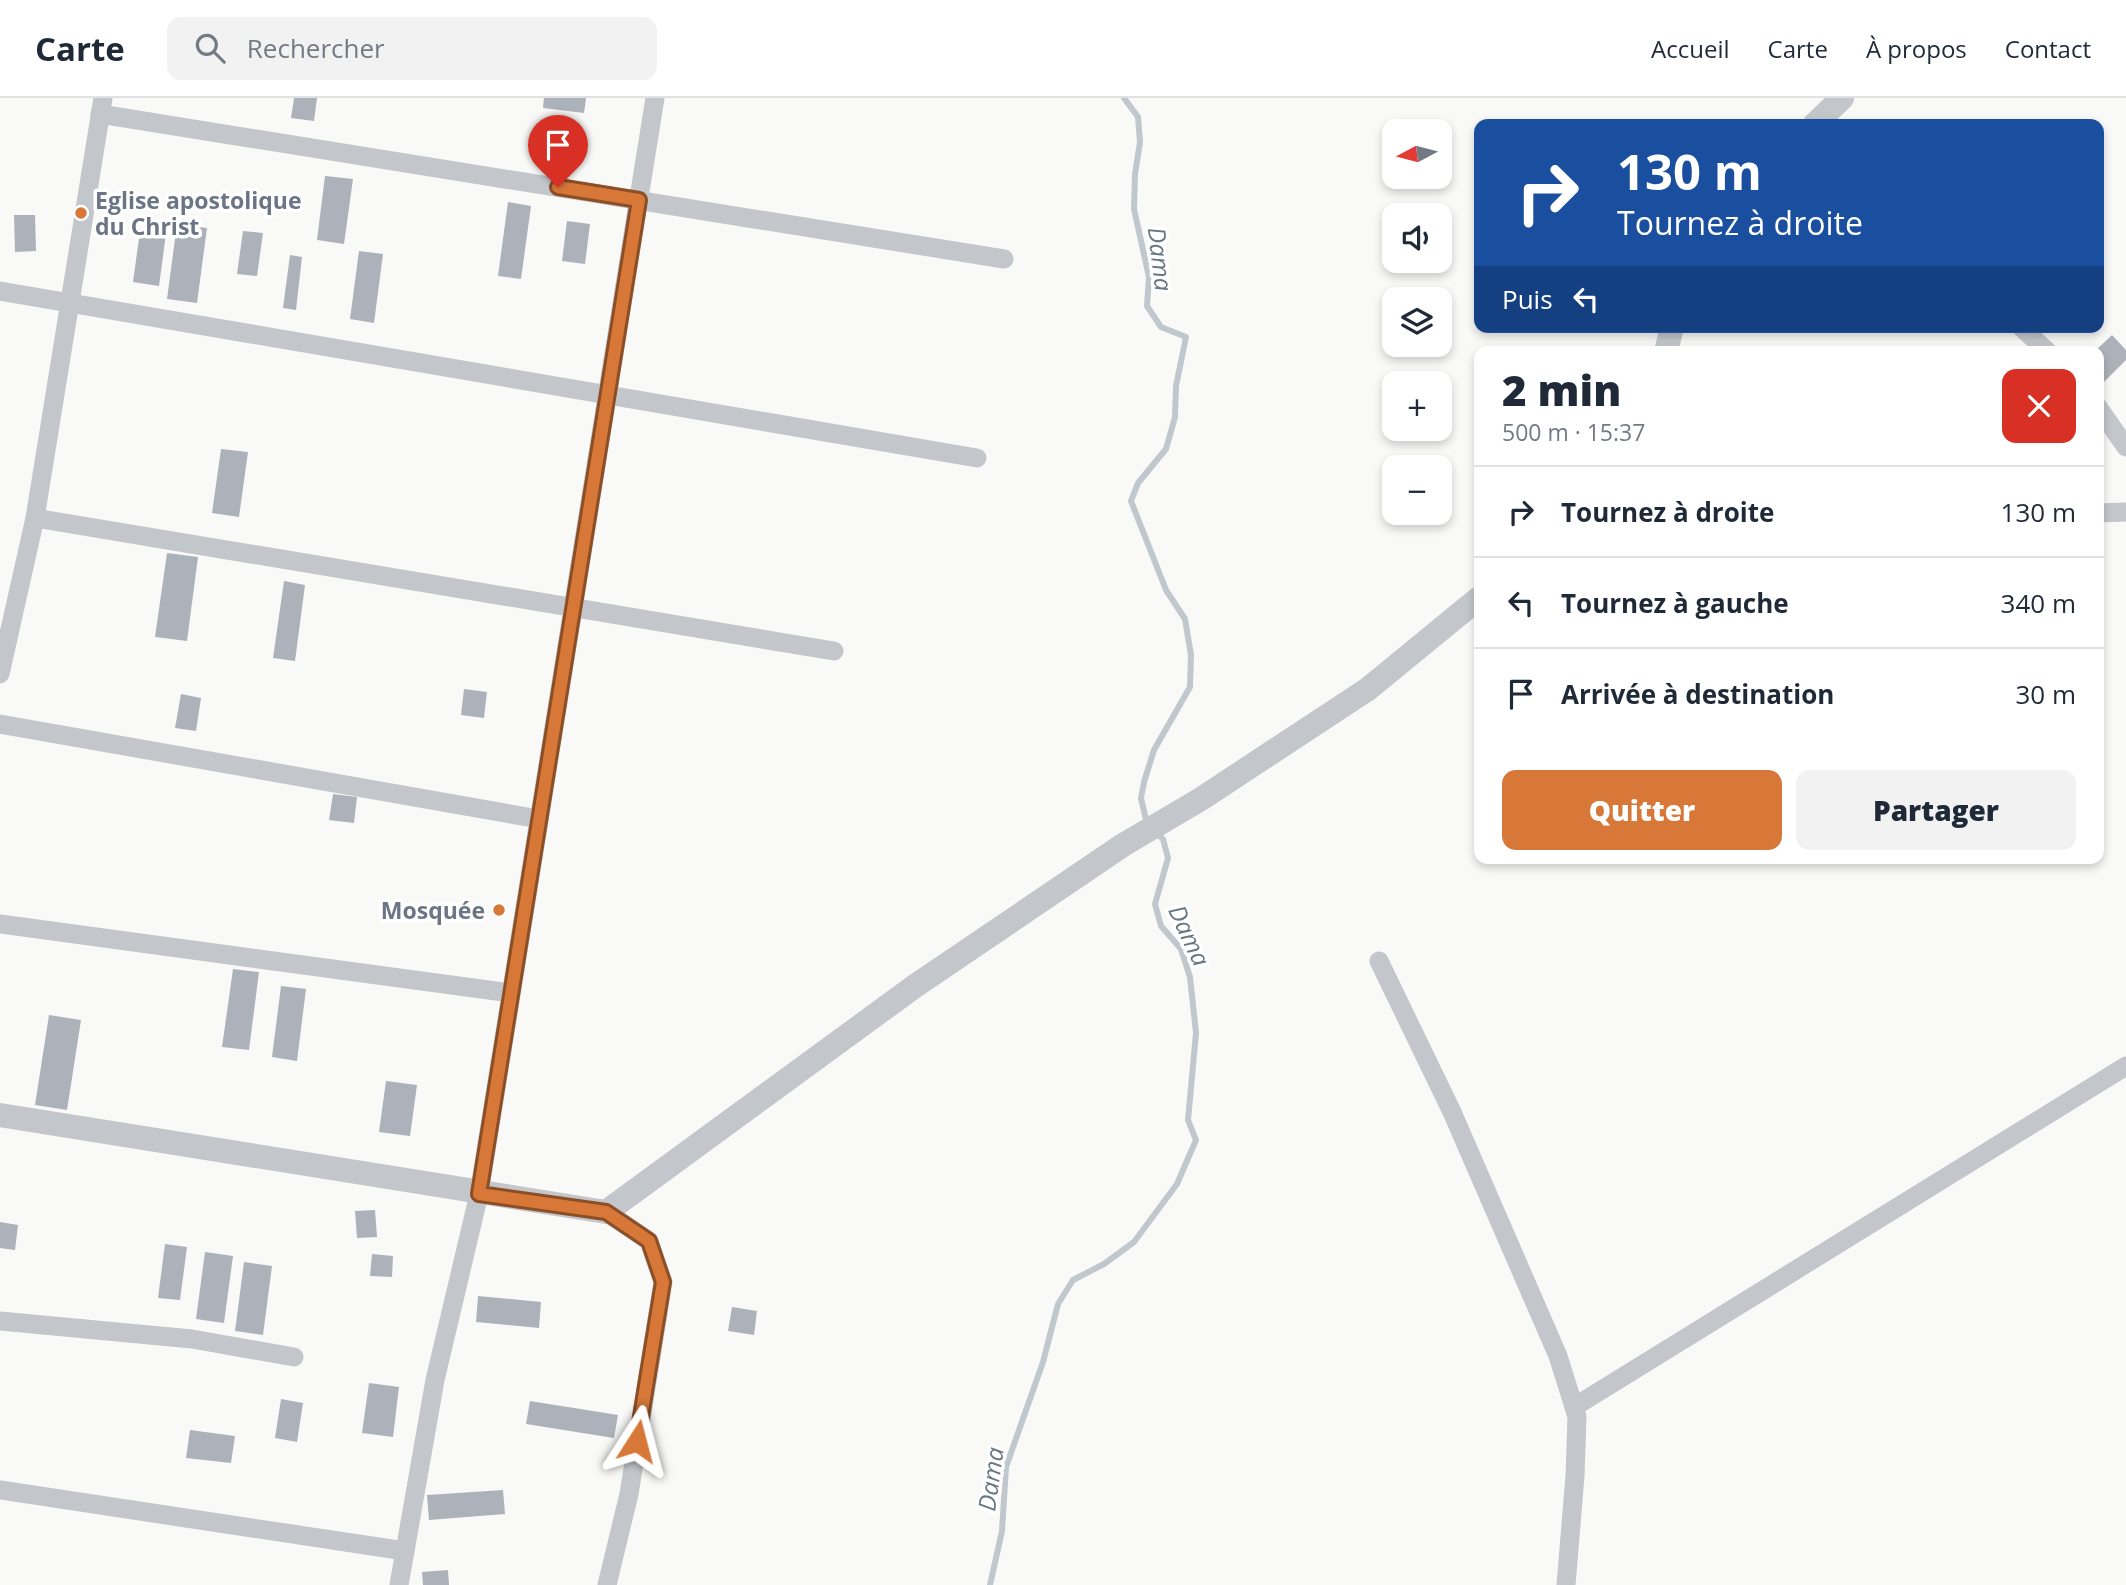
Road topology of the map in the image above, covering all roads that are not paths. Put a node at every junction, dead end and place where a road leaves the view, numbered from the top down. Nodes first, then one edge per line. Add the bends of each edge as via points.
1 (655, 98) edge
2 (1842, 98) edge
3 (102, 106) edge
4 (1820, 119) edge
5 (639, 200) junction
6 (1004, 258) dead end
7 (0, 291) edge
8 (70, 303) junction
9 (2027, 333) edge
10 (2042, 346) edge
11 (607, 395) junction
12 (2104, 416) edge
13 (2126, 447) edge
14 (977, 457) dead end
15 (2126, 512) edge
16 (2104, 513) edge
17 (35, 518) junction
18 (1474, 602) edge
19 (573, 610) junction
20 (834, 652) dead end
21 (0, 674) edge
22 (0, 724) edge
23 (539, 819) junction
24 (0, 923) edge
25 (1379, 961) dead end
26 (512, 993) junction
27 (2126, 1066) edge
28 (0, 1115) edge
29 (479, 1194) junction
30 (606, 1212) junction
31 (0, 1321) edge
32 (294, 1357) dead end
33 (1574, 1407) junction
34 (0, 1490) edge
35 (405, 1552) junction
36 (399, 1585) edge
37 (607, 1585) edge
38 (1566, 1585) edge

1 - 5 street
2 - 4 street
3 - 5 street
3 - 8 street
5 - 6 street
5 - 11 street
7 - 8 street
8 - 11 street
8 - 17 street
9 - 10 street
11 - 14 street
11 - 19 street
12 - 13 street
15 - 16 street
17 - 19 street
17 - 21 street
18 - 30 street via 1368,689 1123,845 915,986
19 - 20 street
19 - 23 street
22 - 23 street
23 - 26 street
24 - 26 street
25 - 33 street via 1463,1138 1558,1356
26 - 29 street
27 - 33 street
28 - 29 street
29 - 30 street
29 - 35 street via 435,1380
30 - 37 street via 649,1241 663,1282 629,1494
31 - 32 street via 192,1339
33 - 38 street via 1575,1476
34 - 35 street
35 - 36 street

